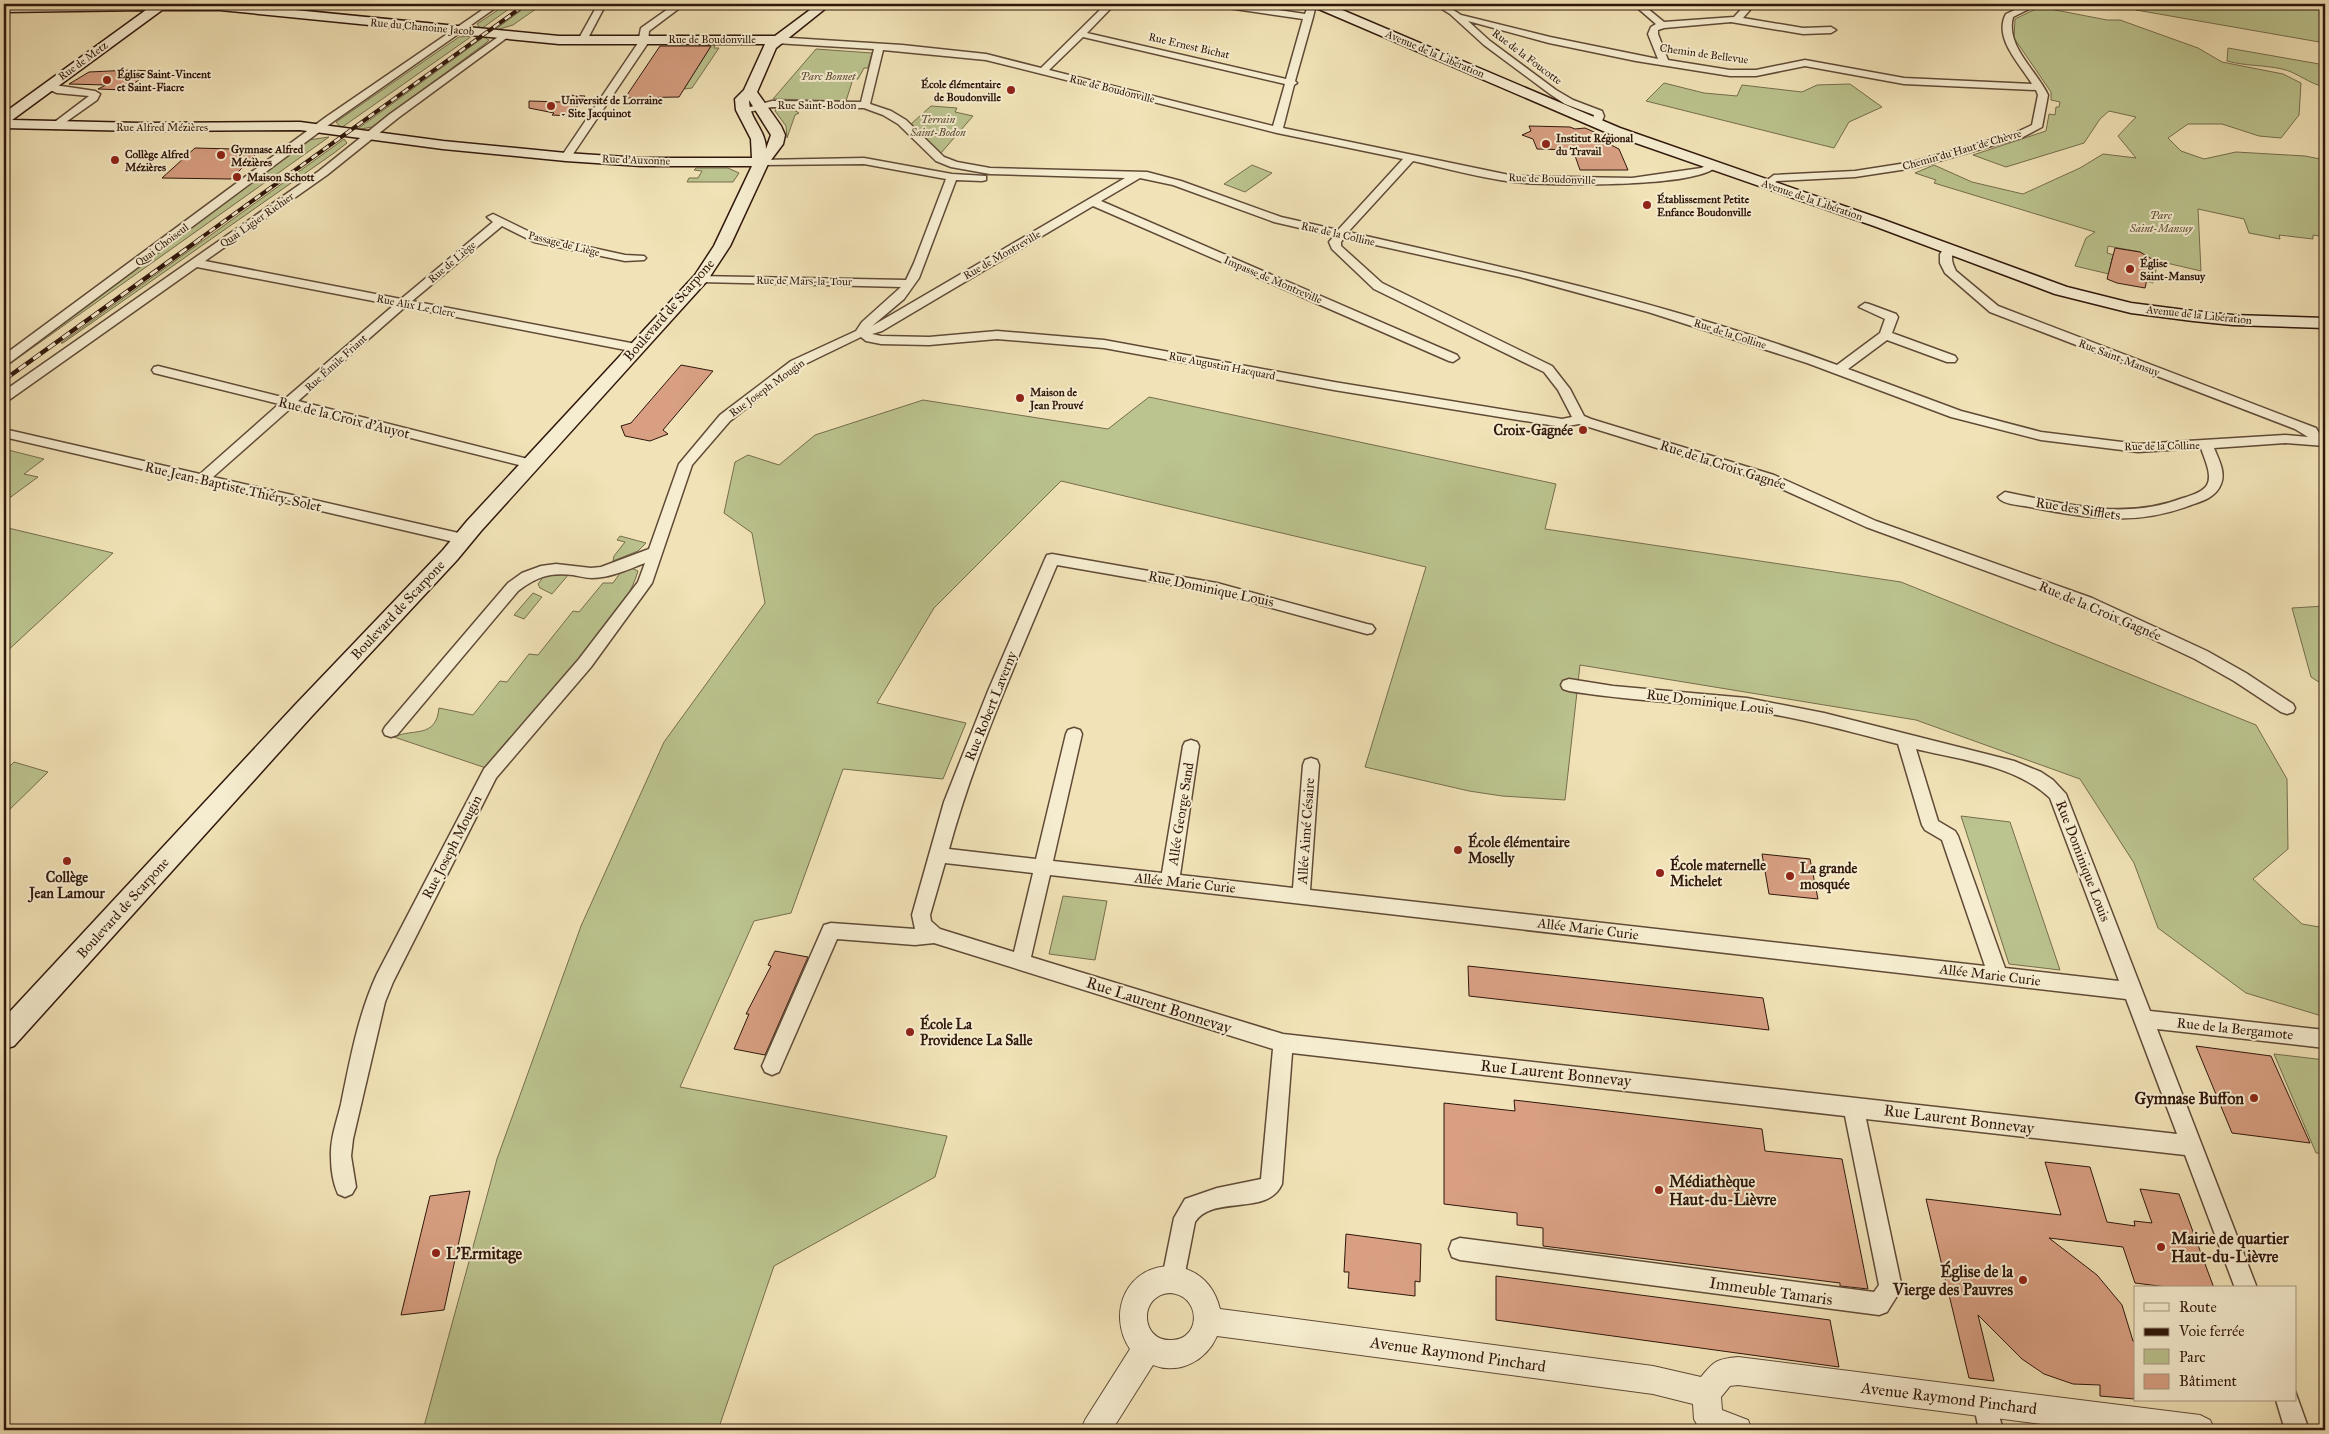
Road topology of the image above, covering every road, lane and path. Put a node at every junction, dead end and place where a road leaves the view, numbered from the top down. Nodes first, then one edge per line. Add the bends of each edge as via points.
1 (497, 4) edge
2 (602, 4) edge
3 (681, 4) edge
4 (825, 4) edge
5 (1111, 4) edge
6 (1220, 4) edge
7 (1319, 4) edge
8 (1438, 4) edge
9 (1637, 4) edge
10 (1751, 4) edge
11 (2035, 4) edge
12 (162, 5) edge
13 (221, 5) edge
14 (4, 8) edge
15 (1308, 17) junction
16 (1458, 17) junction
17 (1737, 19) junction
18 (1662, 25) junction
19 (460, 30) junction
20 (1831, 30) dead end
21 (1081, 34) junction
22 (505, 35) junction
23 (644, 39) junction
24 (583, 40) junction
25 (775, 40) junction
26 (879, 46) junction
27 (1664, 61) junction
28 (1043, 71) junction
29 (1292, 83) junction
30 (48, 86) junction
31 (2040, 87) junction
32 (750, 92) junction
33 (865, 105) junction
34 (762, 107) junction
35 (743, 112) junction
36 (4, 119) edge
37 (330, 119) junction
38 (1597, 119) junction
39 (4, 124) edge
40 (56, 126) junction
41 (296, 126) junction
42 (320, 129) junction
43 (1277, 130) junction
44 (370, 136) junction
45 (566, 157) junction
46 (1410, 158) junction
47 (761, 162) junction
48 (1712, 166) junction
49 (989, 174) junction
50 (1139, 174) junction
51 (952, 176) junction
52 (1767, 184) junction
53 (1093, 202) junction
54 (497, 219) joint
55 (1340, 235) junction
56 (1949, 249) junction
57 (640, 258) dead end
58 (196, 263) junction
59 (701, 278) junction
60 (908, 284) junction
61 (403, 304) junction
62 (1865, 307) dead end
63 (2325, 323) edge
64 (862, 333) junction
65 (1885, 335) junction
66 (636, 348) junction
67 (1453, 358) dead end
68 (1951, 359) dead end
69 (4, 361) edge
70 (158, 370) dead end
71 (1839, 370) junction
72 (4, 397) edge
73 (290, 404) junction
74 (1579, 418) junction
75 (4, 433) edge
76 (2322, 441) edge
77 (2206, 444) junction
78 (531, 464) junction
79 (201, 480) junction
80 (2005, 497) dead end
81 (463, 539) junction
82 (656, 552) junction
83 (1052, 559) joint
84 (1367, 629) dead end
85 (1569, 685) dead end
86 (2287, 708) dead end
87 (391, 731) dead end
88 (1074, 734) dead end
89 (1905, 740) junction
90 (1191, 746) dead end
91 (1311, 765) dead end
92 (938, 855) junction
93 (1043, 868) junction
94 (1170, 881) junction
95 (1301, 896) junction
96 (934, 934) junction
97 (1021, 961) junction
98 (1998, 976) junction
99 (2132, 991) junction
100 (2144, 1019) junction
101 (4, 1037) edge
102 (2325, 1039) edge
103 (1283, 1043) junction
104 (772, 1066) dead end
105 (1853, 1107) junction
106 (2192, 1146) junction
107 (345, 1186) dead end
108 (1460, 1249) dead end
109 (1173, 1278) junction
110 (2245, 1286) edge
111 (1879, 1304) joint
112 (1208, 1321) junction
113 (1148, 1348) junction
114 (1985, 1402) junction
115 (2289, 1402) edge
116 (1708, 1414) edge
117 (1095, 1430) edge
118 (1738, 1430) edge
119 (1991, 1430) edge
120 (2200, 1430) edge
121 (2297, 1430) edge

1 - 19 street
2 - 24 street
3 - 23 street via 646,28
4 - 25 main road
5 - 21 street
6 - 15 street
7 - 15 street via 1311,8
7 - 38 main road, Avenue de la Libération
8 - 16 street, Rue de la Foucotte
9 - 18 street
10 - 17 street
11 - 31 street via 2009,16 2007,29 2011,43
12 - 13 main road, Rue du Chanoine Jacob
12 - 14 main road, Rue du Chanoine Jacob
12 - 30 main road, Rue de Metz
13 - 19 main road, Rue du Chanoine Jacob
15 - 29 street
16 - 27 street, Chemin de Bellevue via 1541,39
16 - 38 street, Rue de la Foucotte via 1553,92
17 - 18 street
17 - 20 street via 1803,31
18 - 27 street via 1654,29 1653,34
19 - 22 main road, Rue du Chanoine Jacob
19 - 37 street
21 - 28 street
21 - 29 street, Rue Ernest Bichat
22 - 24 main road, Rue de Boudonville
22 - 44 street, Quai Ligier Richier
23 - 24 main road, Rue de Boudonville
23 - 25 main road, Rue de Boudonville
23 - 45 street
25 - 26 street, Rue de Boudonville
25 - 32 main road
26 - 28 street, Rue de Boudonville via 980,56
26 - 33 street
27 - 31 street, Chemin de Bellevue via 1737,73 1756,73 1805,63 1904,81
28 - 43 street, Rue de Boudonville
29 - 43 street
30 - 36 main road, Rue de Metz
30 - 40 street via 95,94
31 - 52 street, Chemin du Haut de Chèvre via 2043,102 2038,124 2019,135 1914,165 1855,174 1774,178
32 - 34 main road
32 - 35 main road via 742,99
33 - 34 street, Rue Saint-Bodon via 776,104
33 - 49 street, Rue Saint-Bodon via 902,122 944,161
34 - 35 street, Rue Saint-Bodon
34 - 47 main road, Boulevard de Scarpone via 778,135 772,151
35 - 47 main road via 759,140 757,152
37 - 41 street
37 - 42 street, Quai Choiseul
38 - 48 main road, Avenue de la Libération
39 - 40 main road, Rue Alfred Mézières
40 - 41 main road, Rue Alfred Mézières
41 - 42 main road, Rue Alfred Mézières
42 - 44 main road, Rue d'Auxonne
42 - 69 street, Quai Choiseul
43 - 46 street, Rue de Boudonville
44 - 45 main road, Rue d'Auxonne
44 - 58 street, Quai Ligier Richier
45 - 47 main road, Rue d'Auxonne via 642,162
46 - 48 street, Rue de Boudonville via 1534,181 1640,180
46 - 55 street
47 - 51 street, Rue d'Auxonne via 864,161
47 - 59 main road, Boulevard de Scarpone via 722,246
48 - 52 main road, Avenue de la Libération
49 - 50 street, Rue Saint-Bodon
49 - 51 street, Rue Saint-Bodon
50 - 53 street, Rue de Montreville
50 - 55 street, Rue de la Colline via 1177,183 1273,218
51 - 60 street, Rue Joseph Mougin via 921,263
52 - 56 main road, Avenue de la Libération
53 - 64 street, Rue de Montreville via 878,328
53 - 67 street, Impasse de Montreville
54 - 57 street, Passage de Liège via 534,239 625,258
54 - 61 street, Rue de Liège
55 - 71 street, Rue de la Colline via 1551,282 1683,318
55 - 74 street via 1335,242 1336,247 1378,286 1548,369 1564,389
56 - 63 main road, Avenue de la Libération via 2062,291 2121,306 2233,320
56 - 76 street, Rue Saint-Mansuy via 1946,263 1951,273 1994,309 2300,426
58 - 61 street, Rue Alix Le Clerc
58 - 72 street, Quai Ligier Richier
59 - 60 street, Rue de Mars-la-Tour
59 - 66 main road, Boulevard de Scarpone
60 - 64 street, Rue Joseph Mougin via 867,324
61 - 66 street, Rue Alix Le Clerc
61 - 73 street, Rue Émile Friant
62 - 65 street via 1892,317
64 - 74 street, Rue Augustin Hacquard via 881,340 929,341 997,335 1104,344 1562,423
64 - 82 street, Rue Joseph Mougin via 795,364 725,418 686,464
65 - 68 street
65 - 71 street
66 - 78 main road, Boulevard de Scarpone
70 - 73 street, Rue de la Croix d'Auyot
71 - 77 street, Rue de la Colline via 1956,414 2051,438 2138,448
73 - 78 street, Rue de la Croix d'Auyot
73 - 79 street, Rue Émile Friant
74 - 86 street, Rue de la Croix Gagnée via 1604,429 1769,478 1871,524 2087,602 2201,655
75 - 79 street, Rue Jean-Baptiste Thiéry-Solet
76 - 77 street, Rue de la Colline via 2285,439
77 - 80 street, Rue des Sifflets via 2215,473 2214,485 2208,493 2167,510 2130,516 2107,515
78 - 81 main road, Boulevard de Scarpone
79 - 81 street, Rue Jean-Baptiste Thiéry-Solet
81 - 101 main road, Boulevard de Scarpone
82 - 87 street via 593,573 556,568 542,569 528,576 513,587
82 - 107 street, Rue Joseph Mougin via 645,583 600,643 489,775 384,980 368,1026 343,1139 341,1156
83 - 84 street, Rue Dominique Louis via 1217,588
83 - 92 street, Rue Robert Laverny via 953,802
85 - 89 street, Rue Dominique Louis via 1748,704 1834,721
88 - 93 street
89 - 98 street via 1931,825 1949,836
89 - 99 street, Rue Dominique Louis via 2038,776 2051,786 2057,794
90 - 94 street, Allée George Sand
91 - 95 street, Allée Aimé Césaire
92 - 93 street, Allée Marie Curie
92 - 96 street, Rue Robert Laverny via 921,915 922,925
93 - 94 street, Allée Marie Curie
93 - 97 street
94 - 95 street, Allée Marie Curie
95 - 98 street, Allée Marie Curie
96 - 97 street, Rue Laurent Bonnevay
96 - 104 street via 915,937 831,931
97 - 103 street, Rue Laurent Bonnevay
98 - 99 street, Allée Marie Curie
99 - 100 street, Rue Dominique Louis
100 - 102 street, Rue de la Bergamote
100 - 106 street, Rue Dominique Louis
103 - 105 street, Rue Laurent Bonnevay
103 - 109 street via 1271,1184 1263,1190 1193,1206 1184,1218
105 - 106 street, Rue Laurent Bonnevay
105 - 111 street, Immeuble Tamaris via 1891,1288
106 - 110 street, Rue Dominique Louis
108 - 111 street, Immeuble Tamaris
109 - 112 street via 1199,1292 1206,1306
109 - 113 street via 1153,1283 1142,1293 1134,1308 1135,1329
112 - 113 street via 1199,1342 1180,1355 1169,1356
112 - 116 street, Avenue Raymond Pinchard via 1653,1380
113 - 117 street
114 - 116 street, Avenue Raymond Pinchard via 1738,1370 1722,1373
114 - 119 street
114 - 120 street, Avenue Raymond Pinchard
115 - 121 street
116 - 118 street, Avenue Raymond Pinchard

